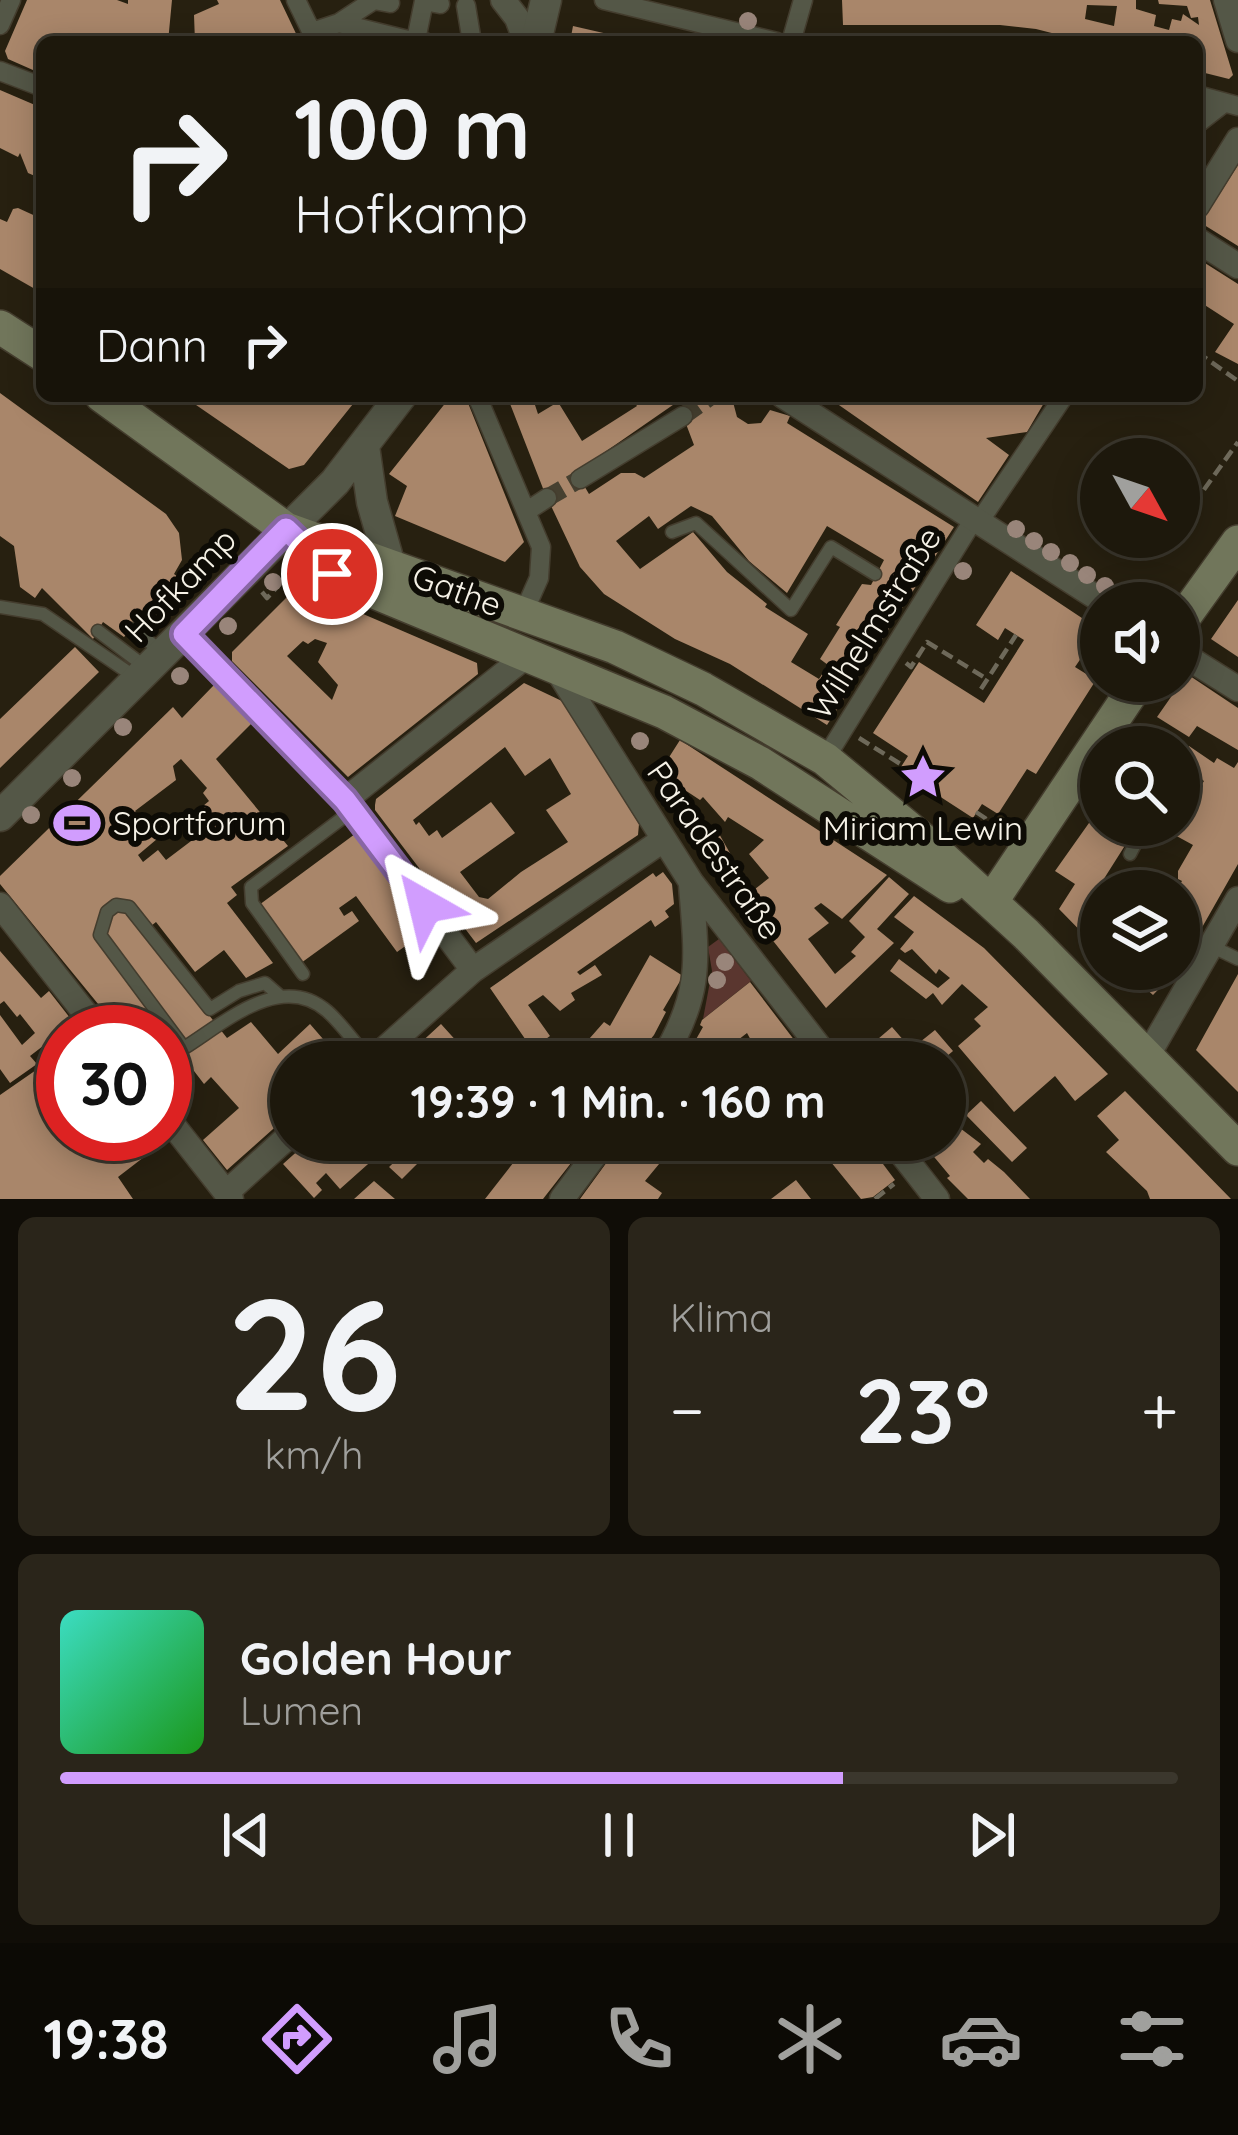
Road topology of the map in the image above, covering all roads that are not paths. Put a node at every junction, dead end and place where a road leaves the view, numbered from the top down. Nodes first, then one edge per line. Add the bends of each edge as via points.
1 (11, 0) edge
2 (296, 0) edge
3 (502, 0) edge
4 (546, 0) edge
5 (604, 0) edge
6 (803, 0) edge
7 (1226, 0) edge
8 (390, 3) edge
9 (440, 4) dead end
10 (466, 6) dead end
11 (339, 23) junction
12 (0, 25) edge
13 (314, 36) edge
14 (316, 36) edge
15 (397, 36) edge
16 (420, 36) edge
17 (471, 36) edge
18 (524, 36) edge
19 (537, 36) edge
20 (752, 36) edge
21 (793, 36) edge
22 (1238, 40) edge
23 (0, 71) edge
24 (36, 85) edge
25 (1231, 104) edge
26 (1203, 120) edge
27 (1238, 140) edge
28 (1203, 196) edge
29 (1203, 244) edge
30 (1238, 266) edge
31 (0, 327) edge
32 (36, 350) edge
33 (112, 402) edge
34 (397, 402) edge
35 (481, 402) edge
36 (792, 402) edge
37 (1060, 402) edge
38 (683, 416) tunnel mouth
39 (1018, 436) dead end
40 (364, 446) junction
41 (1022, 458) junction
42 (580, 479) tunnel mouth
43 (548, 498) tunnel mouth
44 (527, 511) junction
45 (977, 520) junction
46 (286, 529) junction
47 (672, 532) dead end
48 (1238, 542) edge
49 (390, 565) junction
50 (875, 574) dead end
51 (1080, 587) edge
52 (1200, 595) edge
53 (0, 607) edge
54 (525, 615) junction
55 (132, 629) dead end
56 (98, 632) dead end
57 (529, 658) junction
58 (159, 659) junction
59 (1200, 665) edge
60 (1238, 689) edge
61 (825, 759) junction
62 (1080, 790) edge
63 (349, 805) junction
64 (0, 816) edge
65 (663, 840) junction
66 (1134, 846) edge
67 (1130, 854) dead end
68 (691, 882) junction
69 (1238, 899) edge
70 (991, 902) junction
71 (0, 905) edge
72 (1210, 946) junction
73 (1238, 959) edge
74 (473, 970) junction
75 (303, 974) dead end
76 (281, 997) junction
77 (79, 1005) edge
78 (352, 1041) edge
79 (394, 1041) edge
80 (672, 1041) edge
81 (815, 1041) edge
82 (1148, 1055) junction
83 (1238, 1148) edge
84 (192, 1150) edge
85 (270, 1155) edge
86 (590, 1161) edge
87 (907, 1161) edge
88 (228, 1196) edge
89 (562, 1199) edge
90 (937, 1199) edge

1 - 12 street
2 - 13 street
3 - 18 street
4 - 19 street
5 - 20 street
6 - 21 street
7 - 22 street
8 - 11 street via 374,0
9 - 16 street via 424,1
10 - 17 street
11 - 14 street
11 - 15 street
23 - 24 street
25 - 26 street
27 - 28 street
29 - 30 street
31 - 32 main road
33 - 46 main road
34 - 40 street, Hofkamp
35 - 44 street
36 - 45 street
37 - 41 street, Wilhelmstraße
38 - 42 street
39 - 41 street
40 - 46 street, Hofkamp
40 - 49 street
41 - 45 street, Wilhelmstraße
43 - 44 street
44 - 54 street via 540,540 539,578
45 - 51 street
45 - 61 street, Wilhelmstraße via 916,599
46 - 49 main road, Gathe
46 - 57 main road, Gathe via 332,574
46 - 58 street, Hofkamp
47 - 50 lane via 696,523 790,610 831,547
48 - 52 main road
49 - 54 main road, Gathe
53 - 58 lane via 43,614
54 - 57 main road via 503,629 500,644
54 - 61 main road, Gathe via 664,670
55 - 58 lane
56 - 58 lane
57 - 63 street
57 - 65 street, Paradestraße
57 - 70 main road, Gathe via 703,732 951,887
58 - 63 street
58 - 64 street, Hofkamp
59 - 60 street
61 - 70 main road, Gathe
62 - 70 main road
63 - 74 street
63 - 75 lane via 251,887 253,903
65 - 68 street, Paradestraße
65 - 74 street
66 - 67 lane
68 - 80 street via 698,971
68 - 81 street, Paradestraße
69 - 72 street
70 - 82 main road, Gathe
71 - 77 street
72 - 73 lane
72 - 82 street
74 - 79 street
76 - 76 lane via 259,1001 184,1048 100,935 106,912 130,907 210,1009 266,983
76 - 78 lane via 325,1008
82 - 83 main road, Gathe
84 - 88 street
85 - 88 street
86 - 89 street
87 - 90 street

